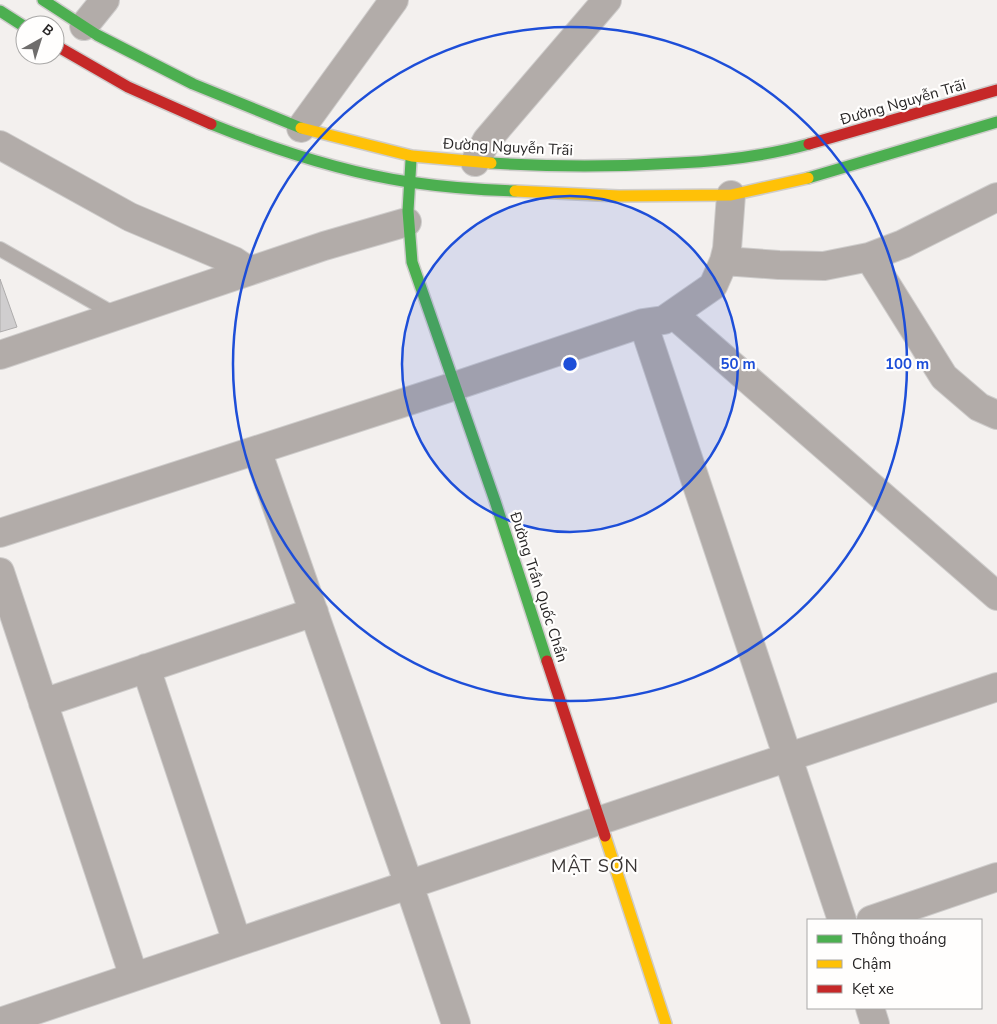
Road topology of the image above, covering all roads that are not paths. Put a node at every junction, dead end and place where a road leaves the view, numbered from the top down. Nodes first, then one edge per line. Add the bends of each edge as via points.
1 (43, 0) edge
2 (106, 0) edge
3 (394, 0) edge
4 (607, 0) edge
5 (0, 11) edge
6 (15, 21) edge
7 (84, 26) junction
8 (65, 51) edge
9 (997, 90) edge
10 (997, 122) edge
11 (301, 128) junction
12 (0, 145) edge
13 (412, 156) junction
14 (475, 162) junction
15 (408, 182) junction
16 (731, 195) junction
17 (997, 197) edge
18 (407, 222) junction
19 (0, 249) edge
20 (869, 257) junction
21 (724, 261) junction
22 (248, 271) junction
23 (673, 314) junction
24 (117, 316) junction
25 (643, 323) junction
26 (0, 355) edge
27 (455, 386) junction
28 (997, 415) edge
29 (257, 450) junction
30 (0, 533) edge
31 (0, 572) edge
32 (997, 596) edge
33 (314, 612) junction
34 (146, 668) junction
35 (997, 687) edge
36 (43, 703) junction
37 (787, 758) junction
38 (600, 821) junction
39 (997, 877) edge
40 (409, 885) junction
41 (842, 919) edge
42 (874, 919) edge
43 (237, 942) junction
44 (134, 977) junction
45 (870, 1009) edge
46 (0, 1022) edge
47 (456, 1024) edge
48 (666, 1024) edge
49 (875, 1024) edge

1 - 7 main road, Đường Nguyễn Trãi
2 - 7 street
3 - 11 street
4 - 14 street via 487,140
5 - 6 main road
7 - 11 main road, Đường Nguyễn Trãi via 193,84
8 - 15 main road via 128,88 246,138 326,164
9 - 14 main road, Đường Nguyễn Trãi via 798,148 730,160 622,167
10 - 16 main road via 808,178
11 - 13 main road, Đường Nguyễn Trãi
12 - 22 street via 130,217 234,261
13 - 14 main road, Đường Nguyễn Trãi
13 - 15 main road, Đường Trần Quốc Chẩn
15 - 16 main road via 486,190 619,196
15 - 18 main road, Đường Trần Quốc Chẩn
16 - 21 street
17 - 20 street via 903,244
18 - 22 street
18 - 27 main road, Đường Trần Quốc Chẩn via 412,262
19 - 24 lane
20 - 21 street via 824,266
20 - 28 street via 944,378 979,407
21 - 23 street via 713,286
22 - 24 street
23 - 25 street via 664,320
23 - 32 street
24 - 26 street
25 - 27 street
25 - 37 street
27 - 29 street
27 - 38 main road, Đường Trần Quốc Chẩn
29 - 30 street
29 - 33 street
31 - 36 street
33 - 34 street
33 - 40 street
34 - 36 street
34 - 43 street
35 - 37 street
36 - 44 street
37 - 38 street
37 - 41 street
38 - 40 street
38 - 48 main road, Đường Trần Quốc Chẩn
39 - 42 street
40 - 43 street
40 - 47 street
43 - 44 street
44 - 46 street
45 - 49 street

